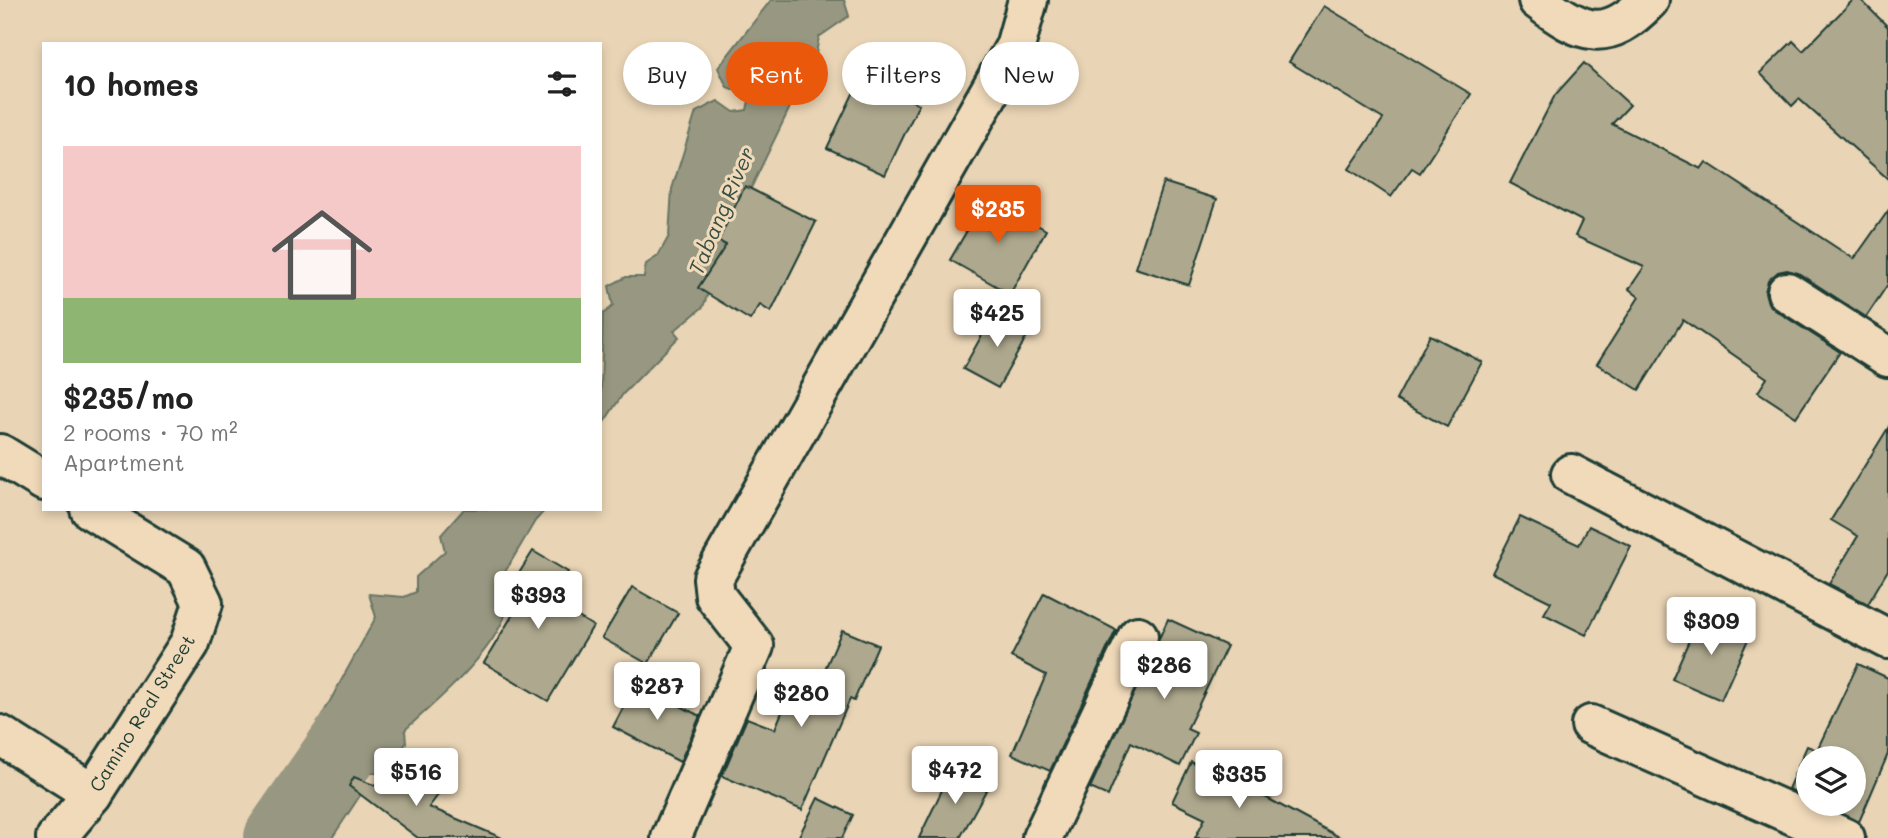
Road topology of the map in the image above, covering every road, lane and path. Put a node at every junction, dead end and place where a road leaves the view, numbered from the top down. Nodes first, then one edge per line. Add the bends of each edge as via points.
1 (1028, 0) edge
2 (1538, 0) edge
3 (1650, 0) edge
4 (1787, 292) dead end
5 (1888, 357) edge
6 (0, 454) edge
7 (1571, 474) dead end
8 (42, 480) edge
9 (93, 511) edge
10 (1138, 636) dead end
11 (1888, 639) edge
12 (1591, 725) dead end
13 (0, 735) edge
14 (93, 794) junction
15 (56, 838) edge
16 (671, 838) edge
17 (1042, 838) edge
18 (1845, 838) edge

1 - 16 street via 1009,58 713,578 715,596 754,646
2 - 3 street via 1586,30 1623,25
4 - 5 street
6 - 8 street
7 - 11 street
9 - 14 street, Camino Real Street via 186,568 203,603 190,643
10 - 17 street
12 - 18 street
13 - 14 street
14 - 15 street, Camino Real Street

